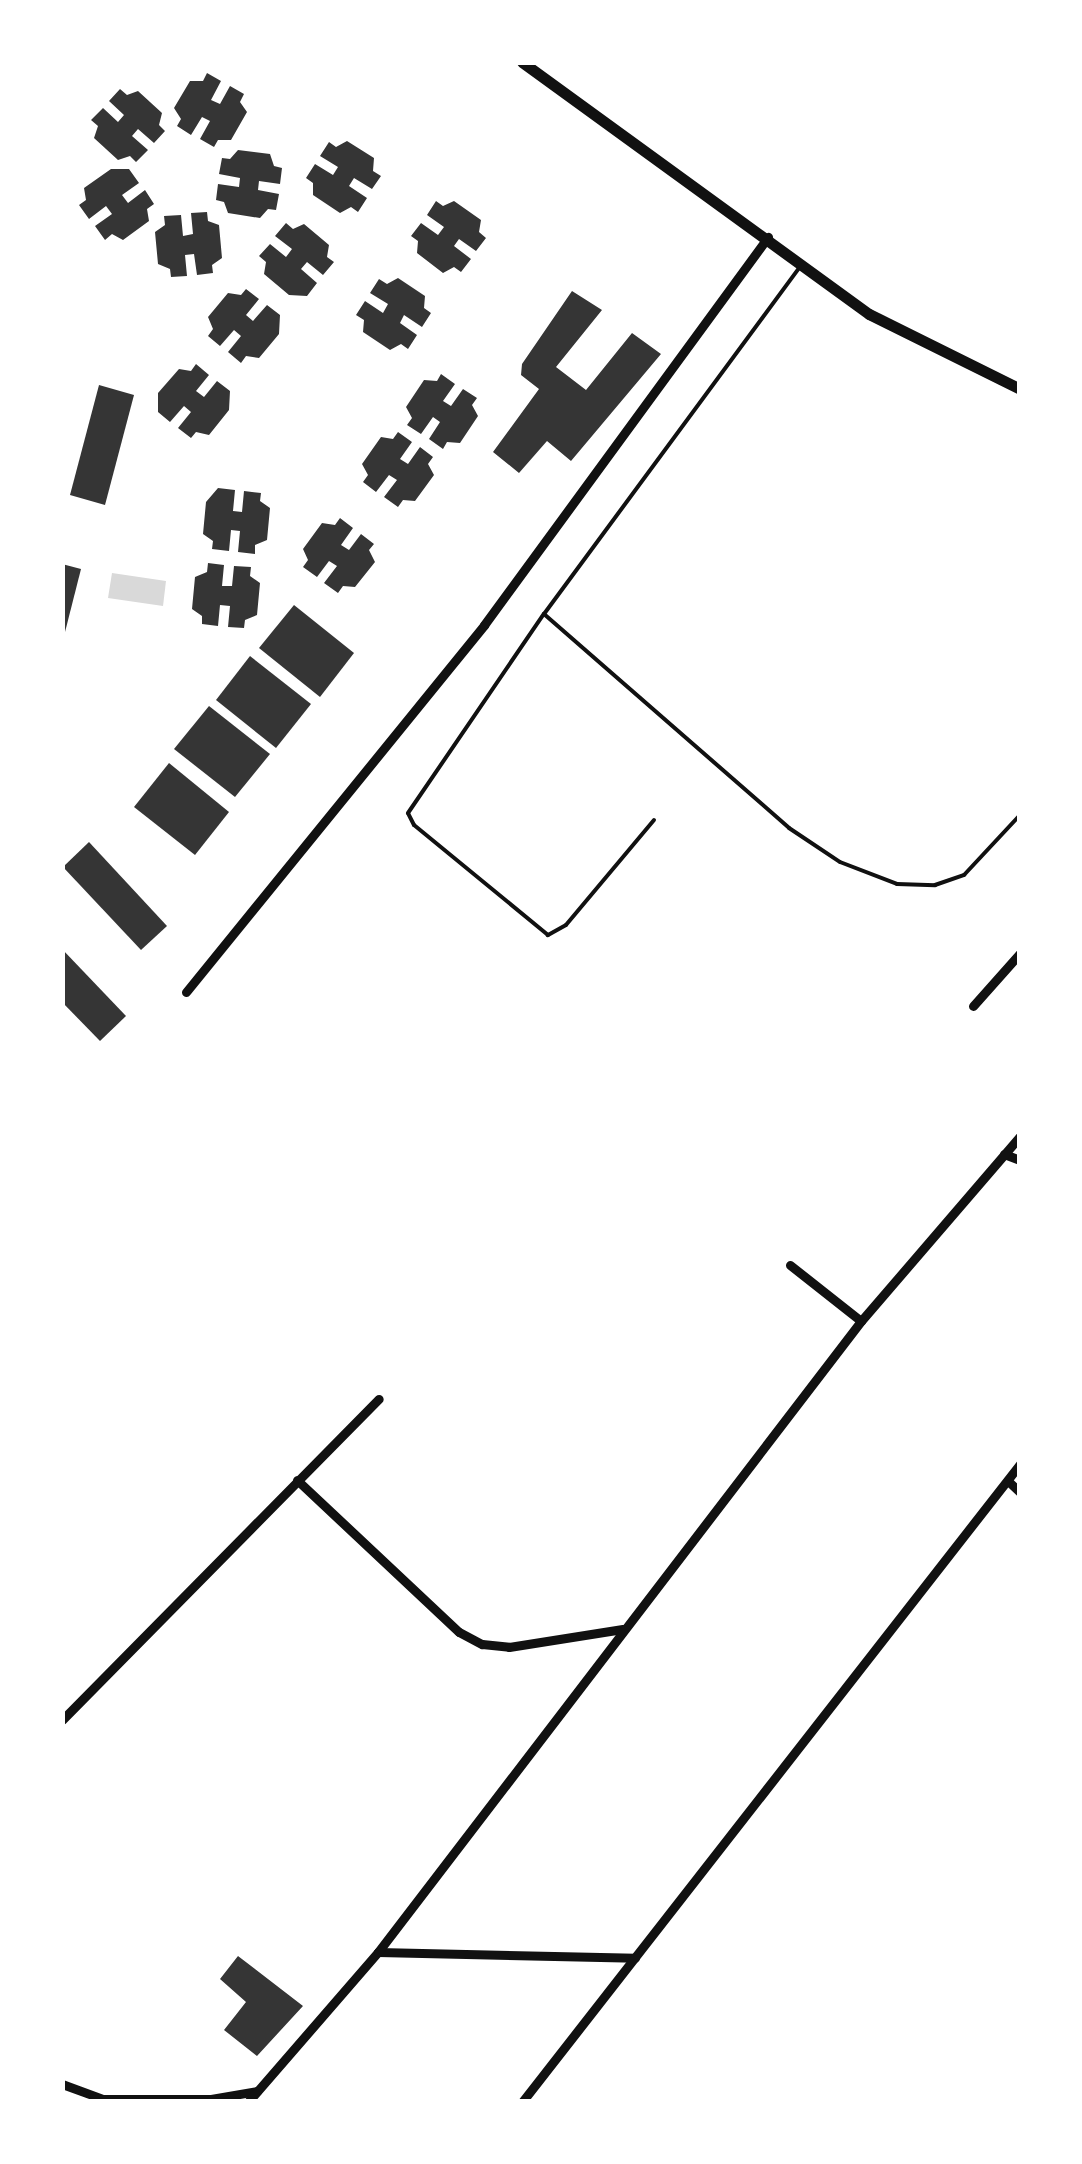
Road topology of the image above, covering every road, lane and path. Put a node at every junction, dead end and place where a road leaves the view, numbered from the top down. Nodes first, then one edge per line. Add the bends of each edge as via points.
1 (522, 62) edge
2 (768, 238) junction
3 (802, 264) junction
4 (1020, 389) edge
5 (544, 614) junction
6 (1020, 815) edge
7 (654, 820) dead end
8 (1020, 953) edge
9 (186, 992) dead end
10 (973, 1006) dead end
11 (1020, 1136) edge
12 (1004, 1154) junction
13 (1020, 1160) edge
14 (790, 1265) dead end
15 (861, 1321) junction
16 (379, 1398) dead end
17 (1020, 1464) edge
18 (297, 1480) junction
19 (1008, 1481) junction
20 (1020, 1492) edge
21 (623, 1629) junction
22 (62, 1720) edge
23 (378, 1952) junction
24 (635, 1958) junction
25 (62, 2084) edge
26 (257, 2091) junction
27 (248, 2102) edge
28 (522, 2102) edge

1 - 2 main road
2 - 3 main road
2 - 9 street via 484,625
3 - 4 main road via 869,314
3 - 5 lane
5 - 6 lane via 789,828 840,862 897,884 935,885 964,875
5 - 7 lane via 411,803 414,825 548,935 566,925
8 - 10 street
11 - 12 street
12 - 13 street
12 - 15 street
14 - 15 street
15 - 21 street
16 - 18 street
17 - 19 street
18 - 21 street via 458,1632 482,1644 509,1647
18 - 22 street
19 - 20 street
19 - 24 street
21 - 23 street
23 - 24 street
23 - 26 street
24 - 28 street
25 - 26 street via 103,2099 211,2099
26 - 27 street

